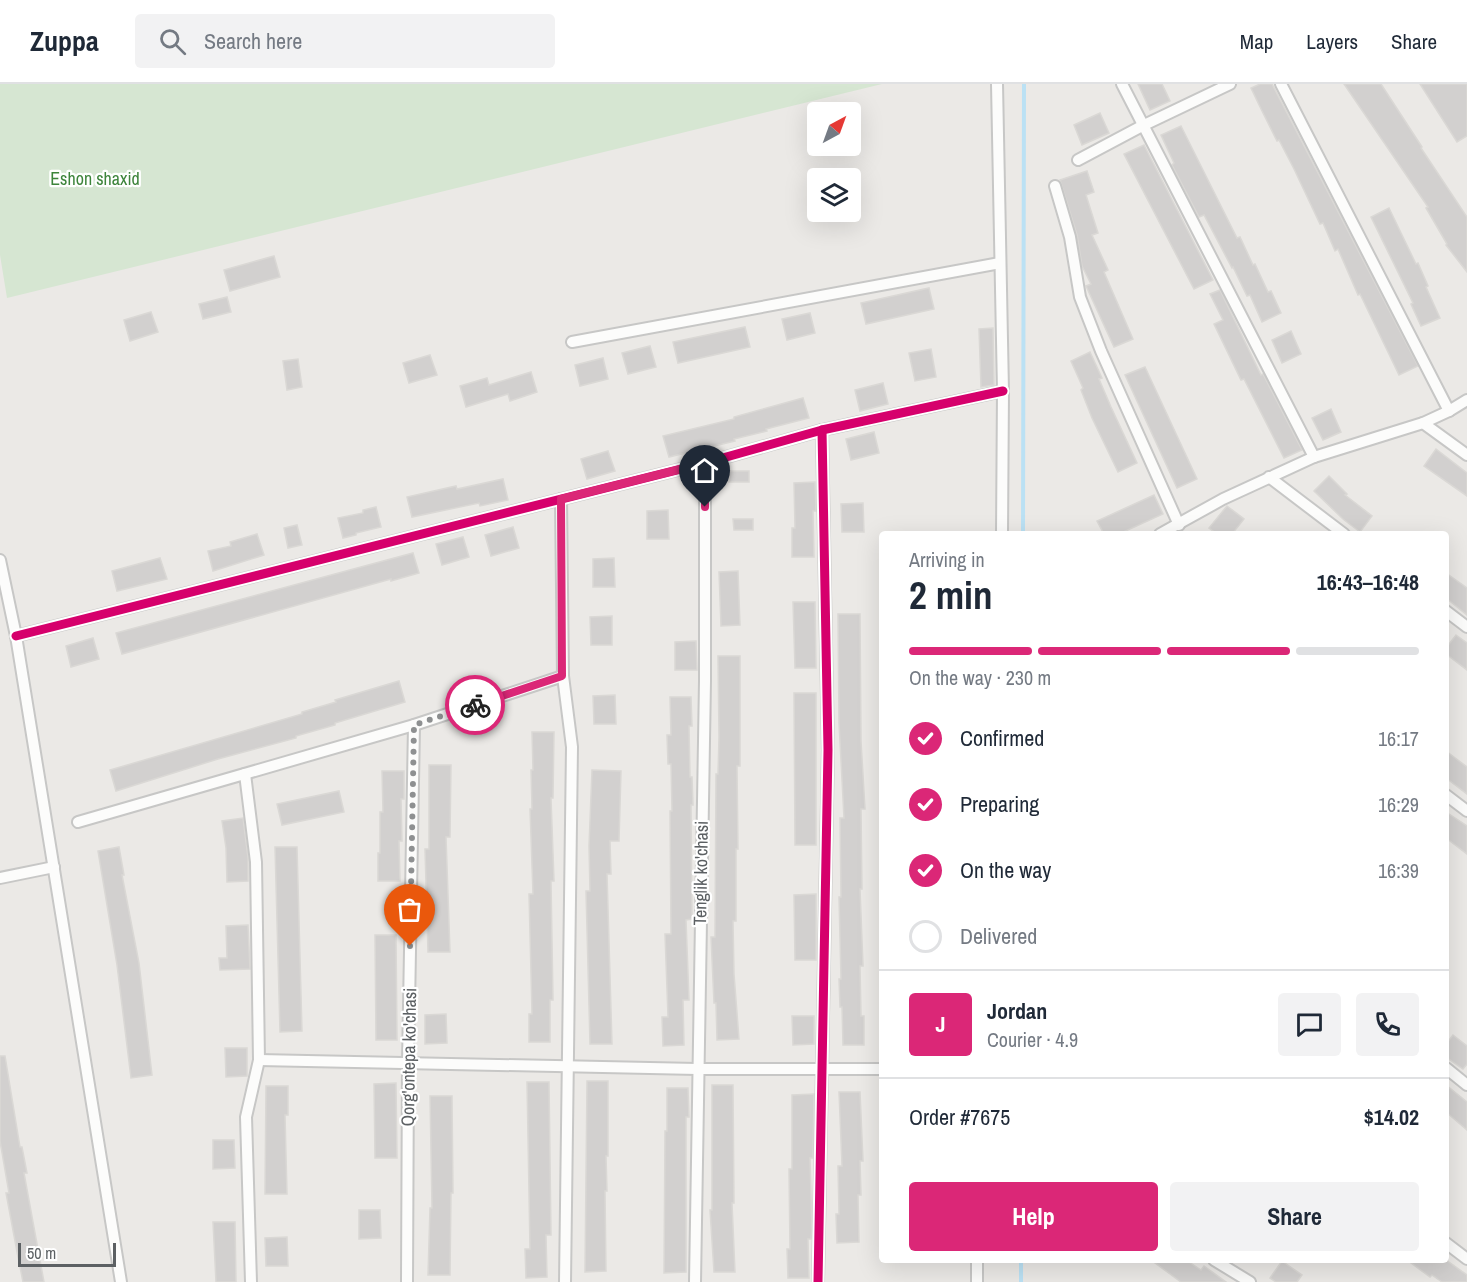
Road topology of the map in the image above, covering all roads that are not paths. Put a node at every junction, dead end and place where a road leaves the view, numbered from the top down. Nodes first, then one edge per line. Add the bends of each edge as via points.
1 (997, 84) edge
2 (1122, 84) edge
3 (1230, 84) edge
4 (1281, 84) edge
5 (1142, 126) junction
6 (1078, 160) dead end
7 (1055, 186) dead end
8 (1000, 263) junction
9 (572, 342) dead end
10 (1003, 391) junction
11 (1467, 400) edge
12 (1449, 411) junction
13 (1423, 423) junction
14 (822, 430) junction
15 (1467, 455) edge
16 (1314, 458) junction
17 (705, 463) junction
18 (1269, 477) junction
19 (561, 499) junction
20 (1179, 525) junction
21 (1002, 531) edge
22 (1166, 531) edge
23 (1340, 531) edge
24 (0, 560) edge
25 (1449, 613) edge
26 (1467, 627) edge
27 (16, 636) junction
28 (562, 676) junction
29 (414, 725) junction
30 (245, 774) junction
31 (1449, 797) edge
32 (1467, 811) edge
33 (78, 822) dead end
34 (54, 867) junction
35 (0, 878) edge
36 (259, 1060) junction
37 (408, 1063) junction
38 (568, 1066) junction
39 (697, 1069) junction
40 (823, 1069) junction
41 (879, 1069) edge
42 (1449, 1070) edge
43 (1467, 1085) edge
44 (1449, 1245) edge
45 (1467, 1259) edge
46 (977, 1263) edge
47 (1219, 1263) edge
48 (121, 1282) edge
49 (251, 1282) edge
50 (407, 1282) edge
51 (565, 1282) edge
52 (695, 1282) edge
53 (818, 1282) edge
54 (977, 1282) edge
55 (1250, 1282) edge

1 - 8 street
2 - 5 street
3 - 5 street
4 - 12 street
5 - 6 street
5 - 16 street
7 - 20 street via 1070,237 1080,297
8 - 9 street
8 - 10 street
10 - 14 street
10 - 21 street
11 - 12 street
12 - 13 street
13 - 15 street
13 - 16 street
14 - 17 street
14 - 40 street via 828,750
16 - 18 street
17 - 19 street
17 - 39 street, Tenglik ko'chasi
18 - 20 street
18 - 23 street
19 - 27 street
19 - 28 street
20 - 22 street
24 - 27 street
25 - 26 street
27 - 34 street
28 - 29 street
28 - 38 street via 572,747
29 - 30 street
29 - 37 street, Qorg'ontepa ko'chasi
30 - 33 street
30 - 36 street via 256,862
31 - 32 street
34 - 35 street
34 - 48 street
36 - 37 street
36 - 49 street via 246,1117
37 - 38 street
37 - 50 street, Qorg'ontepa ko'chasi
38 - 39 street
38 - 51 street
39 - 40 street
39 - 52 street, Tenglik ko'chasi
40 - 41 street
40 - 53 street
42 - 43 street
44 - 45 street
46 - 54 street
47 - 55 street

